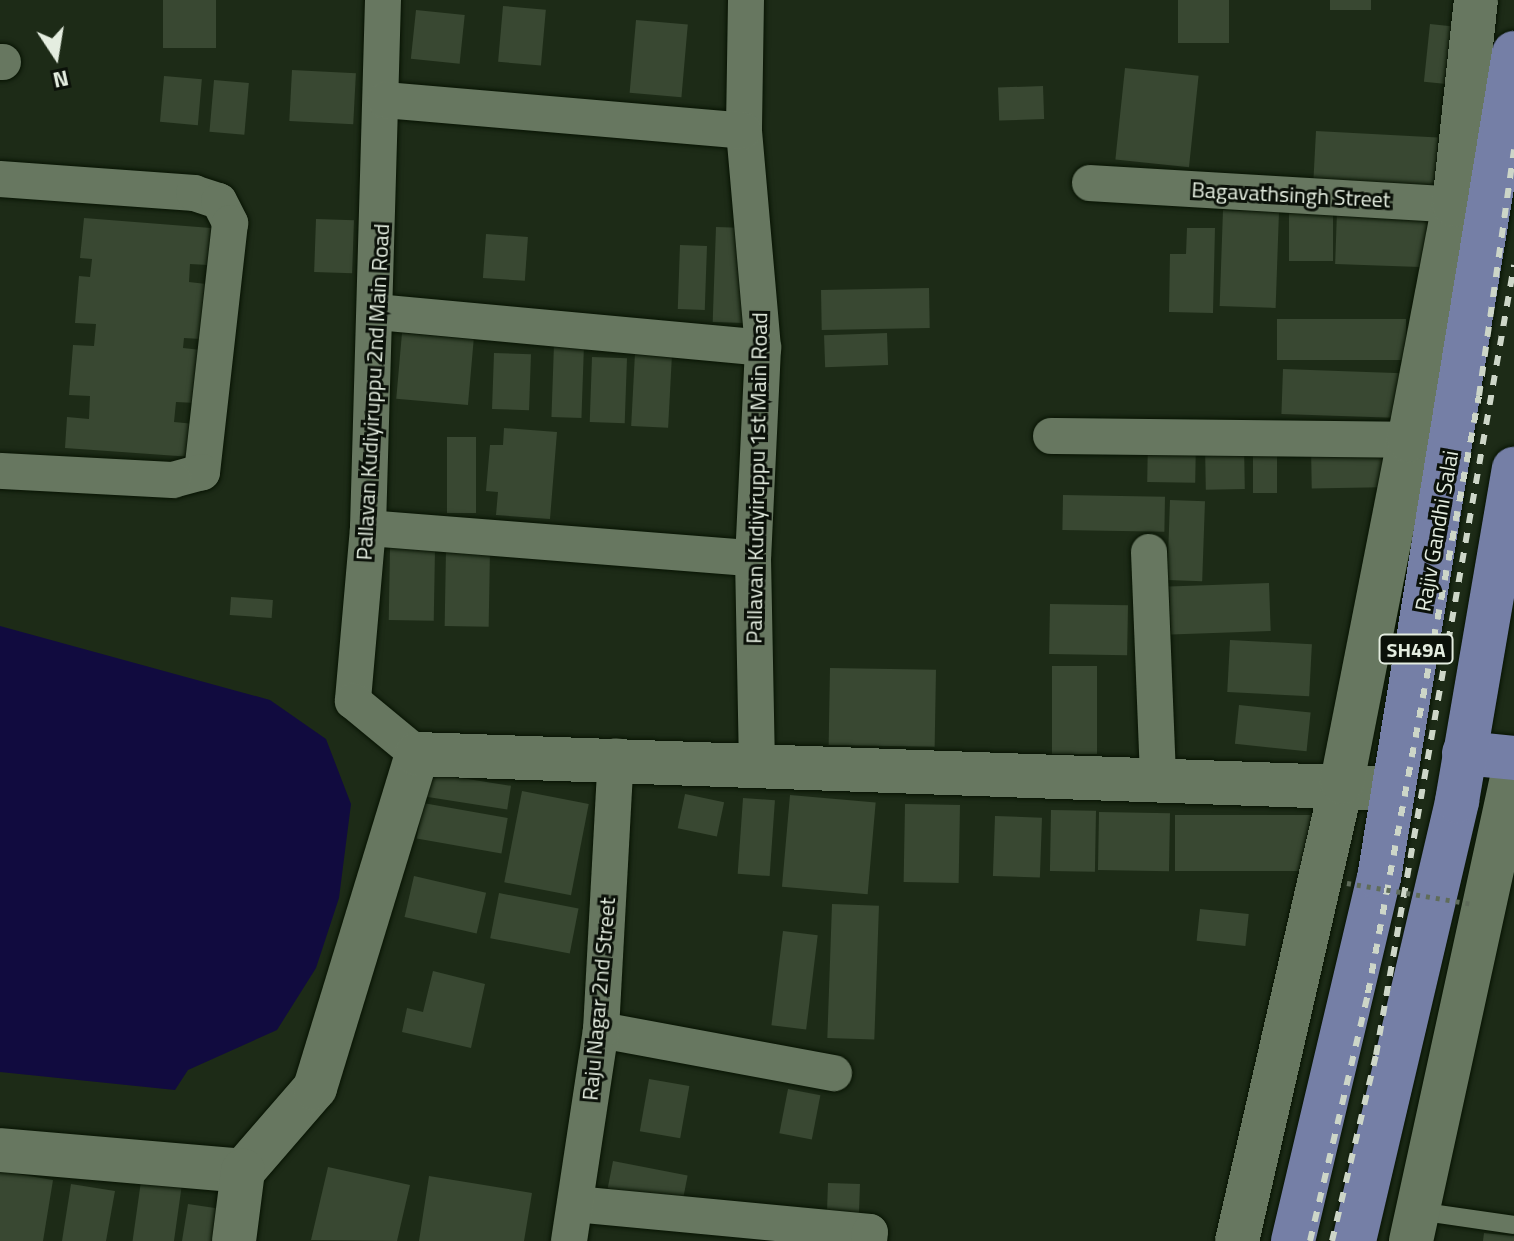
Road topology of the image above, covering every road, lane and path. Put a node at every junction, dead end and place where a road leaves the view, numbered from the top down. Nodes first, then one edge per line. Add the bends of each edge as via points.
1 (383, 0) edge
2 (746, 0) edge
3 (1476, 0) edge
4 (1514, 53) edge
5 (385, 100) junction
6 (744, 131) junction
7 (0, 179) edge
8 (1090, 183) dead end
9 (1473, 206) junction
10 (377, 312) junction
11 (763, 348) junction
12 (1051, 436) dead end
13 (1409, 440) junction
14 (1514, 469) edge
15 (0, 471) edge
16 (368, 528) junction
17 (1149, 552) dead end
18 (753, 558) junction
19 (1464, 753) junction
20 (417, 754) junction
21 (616, 756) junction
22 (1514, 758) edge
23 (757, 766) junction
24 (1514, 769) edge
25 (1158, 776) junction
26 (1342, 782) junction
27 (1393, 789) junction
28 (1347, 883) dead end
29 (1473, 904) dead end
30 (601, 1030) junction
31 (834, 1073) dead end
32 (0, 1150) edge
33 (243, 1171) junction
34 (575, 1204) junction
35 (1514, 1225) edge
36 (1414, 1226) edge
37 (870, 1236) edge
38 (234, 1241) edge
39 (569, 1241) edge
40 (1237, 1241) edge
41 (1293, 1241) edge
42 (1354, 1241) edge

1 - 5 street, Pallavan Kudiyiruppu 2nd Main Road
2 - 6 street, Pallavan Kudiyiruppu 1st Main Road
3 - 9 street
4 - 9 main road, Rajiv Gandhi Salai / SH49A
5 - 6 street
5 - 10 street, Pallavan Kudiyiruppu 2nd Main Road
6 - 11 street, Pallavan Kudiyiruppu 1st Main Road
7 - 15 street via 194,193 219,201 230,223 202,472 173,480
8 - 9 street, Bagavathsingh Street
9 - 13 street
9 - 27 main road, Rajiv Gandhi Salai / SH49A
10 - 11 street
10 - 16 street, Pallavan Kudiyiruppu 2nd Main Road
11 - 18 street, Pallavan Kudiyiruppu 1st Main Road
12 - 13 street
13 - 26 street
14 - 19 main road, SH49A
16 - 18 street
16 - 20 street, Pallavan Kudiyiruppu 2nd Main Road via 353,701
17 - 25 street
18 - 23 street, Pallavan Kudiyiruppu 1st Main Road
19 - 22 main road
19 - 42 main road, SH49A
20 - 21 street
20 - 33 street via 315,1088
21 - 23 street
21 - 30 street, Raju Nagar 2nd Street
23 - 25 street
24 - 36 street
25 - 26 street
26 - 27 street
26 - 40 street
27 - 41 main road, Rajiv Gandhi Salai / SH49A via 1379,878
28 - 29 path, bridge
30 - 31 street
30 - 34 street, Raju Nagar 2nd Street
32 - 33 street
33 - 38 street
34 - 37 street
34 - 39 street, Raju Nagar 2nd Street
35 - 36 lane

